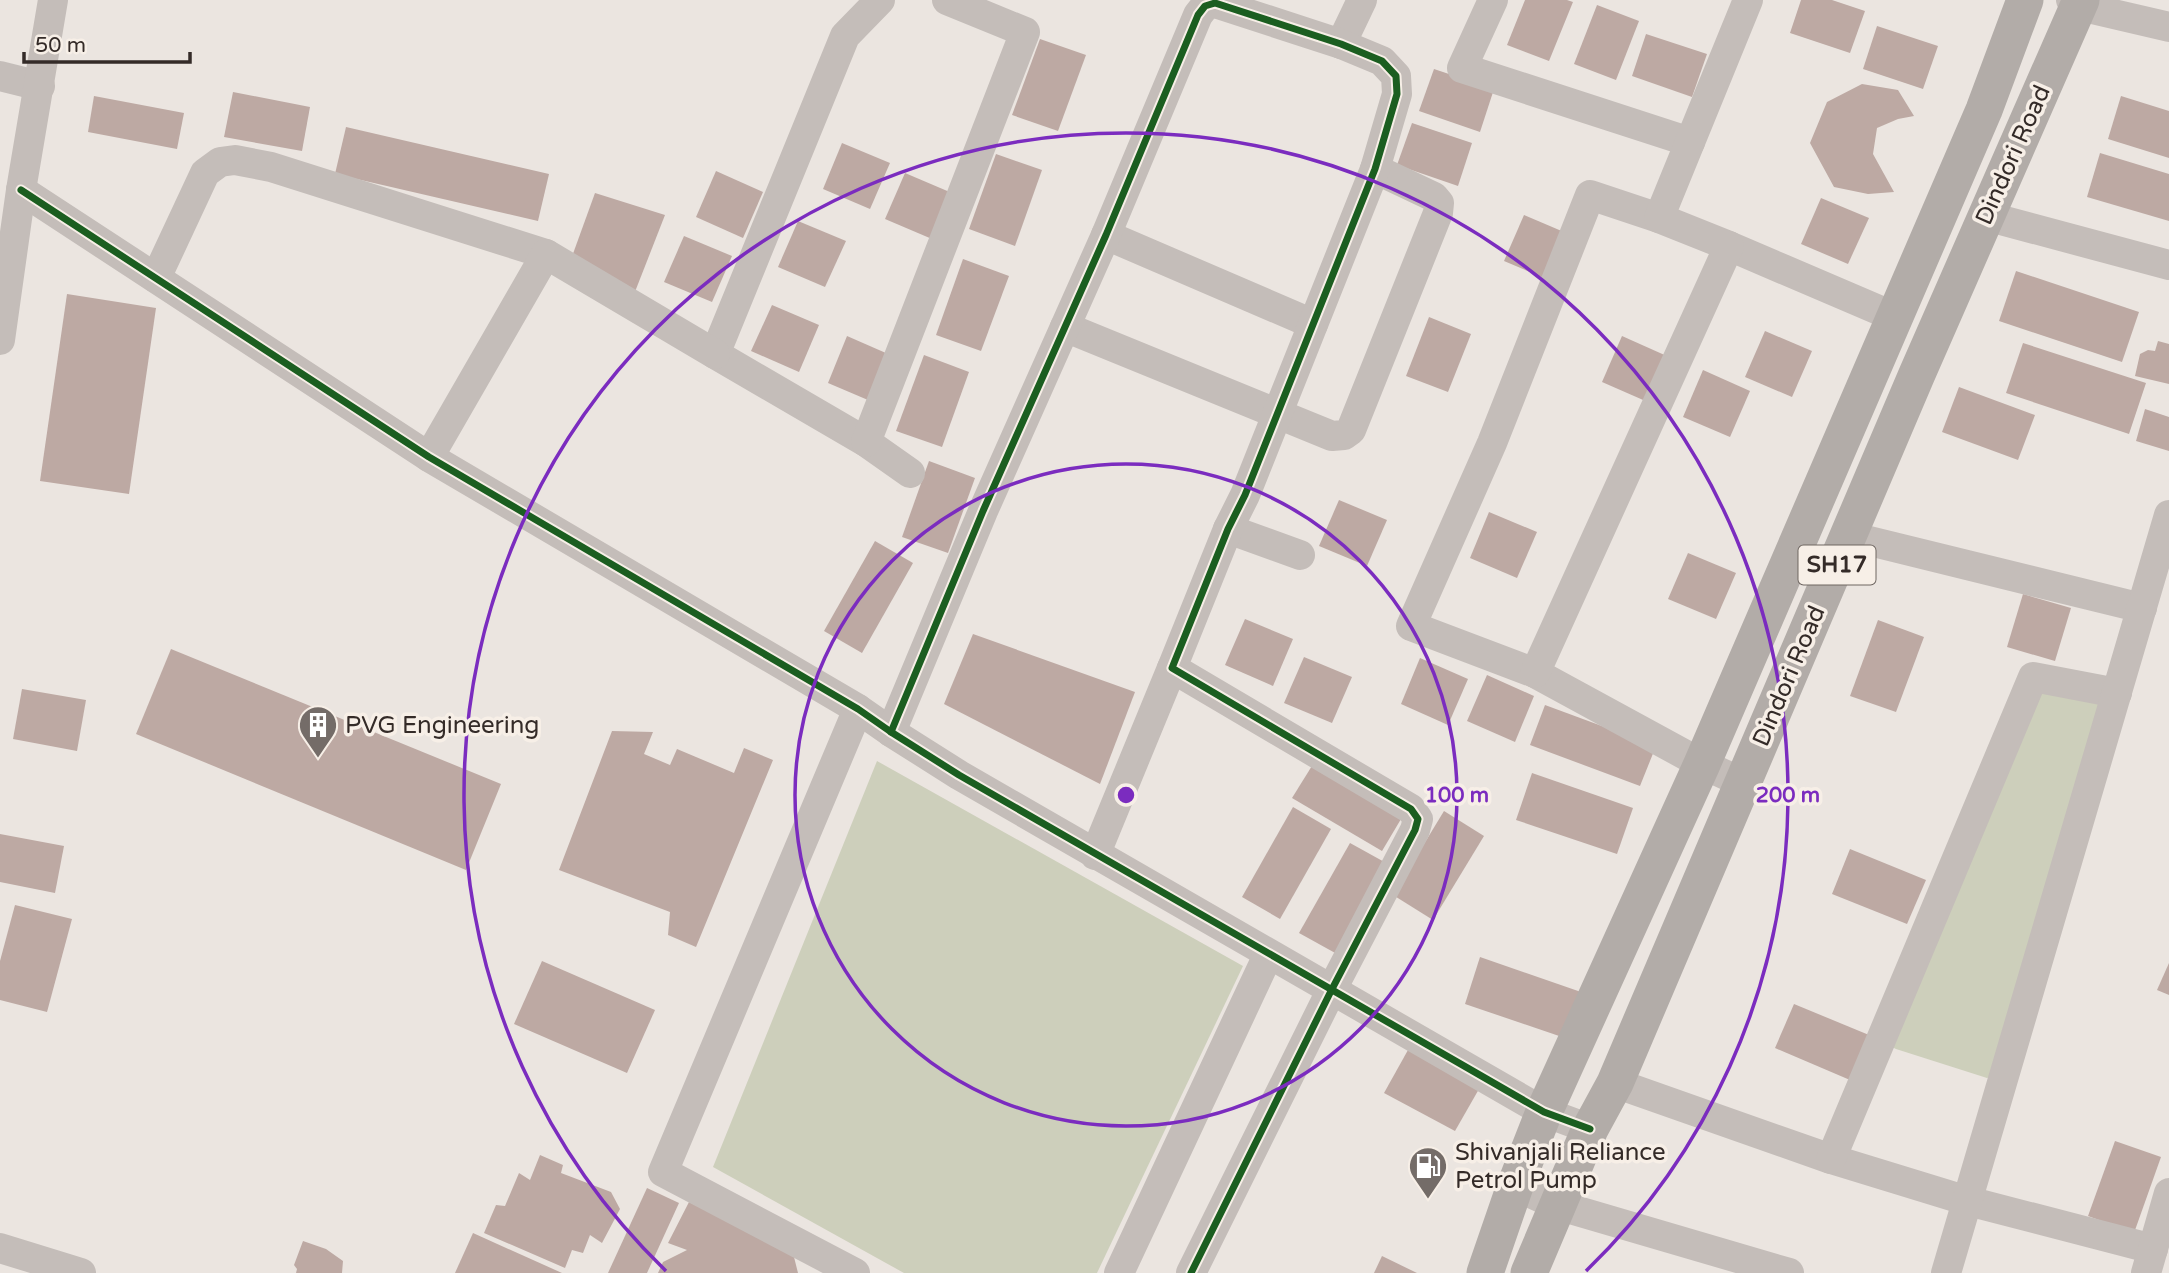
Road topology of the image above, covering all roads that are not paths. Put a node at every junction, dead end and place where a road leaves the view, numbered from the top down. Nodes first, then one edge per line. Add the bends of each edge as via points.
1 (53, 0) edge
2 (880, 0) edge
3 (947, 0) edge
4 (1362, 0) edge
5 (1493, 0) edge
6 (1748, 0) edge
7 (2025, 0) edge
8 (2077, 2) edge
9 (2169, 27) edge
10 (1342, 44) junction
11 (0, 76) edge
12 (40, 86) junction
13 (1690, 142) junction
14 (1375, 169) junction
15 (21, 190) junction
16 (1986, 216) junction
17 (1659, 218) junction
18 (1106, 235) junction
19 (1729, 246) junction
20 (546, 254) junction
21 (2169, 265) edge
22 (156, 278) junction
23 (1895, 317) junction
24 (1313, 324) junction
25 (1065, 327) junction
26 (0, 340) edge
27 (715, 354) junction
28 (1277, 414) junction
29 (866, 442) junction
30 (429, 457) junction
31 (910, 473) dead end
32 (2169, 515) edge
33 (1228, 529) junction
34 (1849, 536) junction
35 (1300, 555) dead end
36 (2141, 608) junction
37 (1172, 668) junction
38 (1535, 673) junction
39 (2117, 693) junction
40 (858, 709) junction
41 (891, 732) junction
42 (1702, 764) junction
43 (1743, 783) junction
44 (1095, 855) junction
45 (1268, 955) junction
46 (1331, 990) junction
47 (1615, 1083) junction
48 (1544, 1112) junction
49 (1590, 1129) junction
50 (1831, 1159) junction
51 (1515, 1185) junction
52 (2169, 1193) edge
53 (1968, 1201) junction
54 (1558, 1205) junction
55 (0, 1248) edge
56 (2150, 1261) edge
57 (80, 1273) edge
58 (855, 1273) edge
59 (1119, 1273) edge
60 (1191, 1273) edge
61 (1485, 1273) edge
62 (1529, 1273) edge
63 (1789, 1273) edge
64 (1946, 1273) edge

1 - 12 street
2 - 27 street via 845,36
3 - 29 street via 1025,32
4 - 10 street
5 - 13 street via 1462,68
6 - 13 street
7 - 23 main road via 1984,110
8 - 9 street
8 - 16 main road, Dindori Road / SH17
10 - 14 street via 1382,61 1396,76 1397,94
10 - 18 street via 1215,4 1205,6
11 - 12 street
12 - 15 street
13 - 17 street
14 - 24 street
14 - 28 street via 1439,203 1418,264 1351,430 1332,436
15 - 22 street
15 - 26 street
16 - 21 street
16 - 34 main road, Dindori Road / SH17
17 - 19 street
17 - 38 street via 1590,195 1492,443 1411,625
18 - 24 street
18 - 25 street
19 - 23 street
19 - 38 street
20 - 22 street via 271,167 234,160 205,173
20 - 27 street
20 - 30 street
22 - 30 street
23 - 42 main road
24 - 28 street
25 - 28 street
25 - 41 street
27 - 29 street
28 - 33 street
29 - 31 street
30 - 40 street
32 - 36 street
33 - 35 street
33 - 37 street
34 - 36 street
34 - 43 main road, Dindori Road / SH17
36 - 39 street
37 - 44 street
37 - 46 street via 1410,809 1418,819
38 - 42 street
39 - 50 street via 2033,677
39 - 53 street
40 - 41 street
40 - 58 street via 663,1172
41 - 44 street
42 - 43 street
42 - 48 main road
43 - 47 main road, Dindori Road / SH17
44 - 45 street
45 - 46 street
45 - 59 street
46 - 48 street
46 - 60 street
47 - 49 main road, Dindori Road / SH17
47 - 50 street
48 - 49 street
48 - 51 main road
49 - 54 main road, Dindori Road / SH17
50 - 53 street
51 - 54 street
51 - 61 main road
52 - 56 street
53 - 56 street
53 - 64 street
54 - 62 main road, Dindori Road / SH17
54 - 63 street
55 - 57 street

